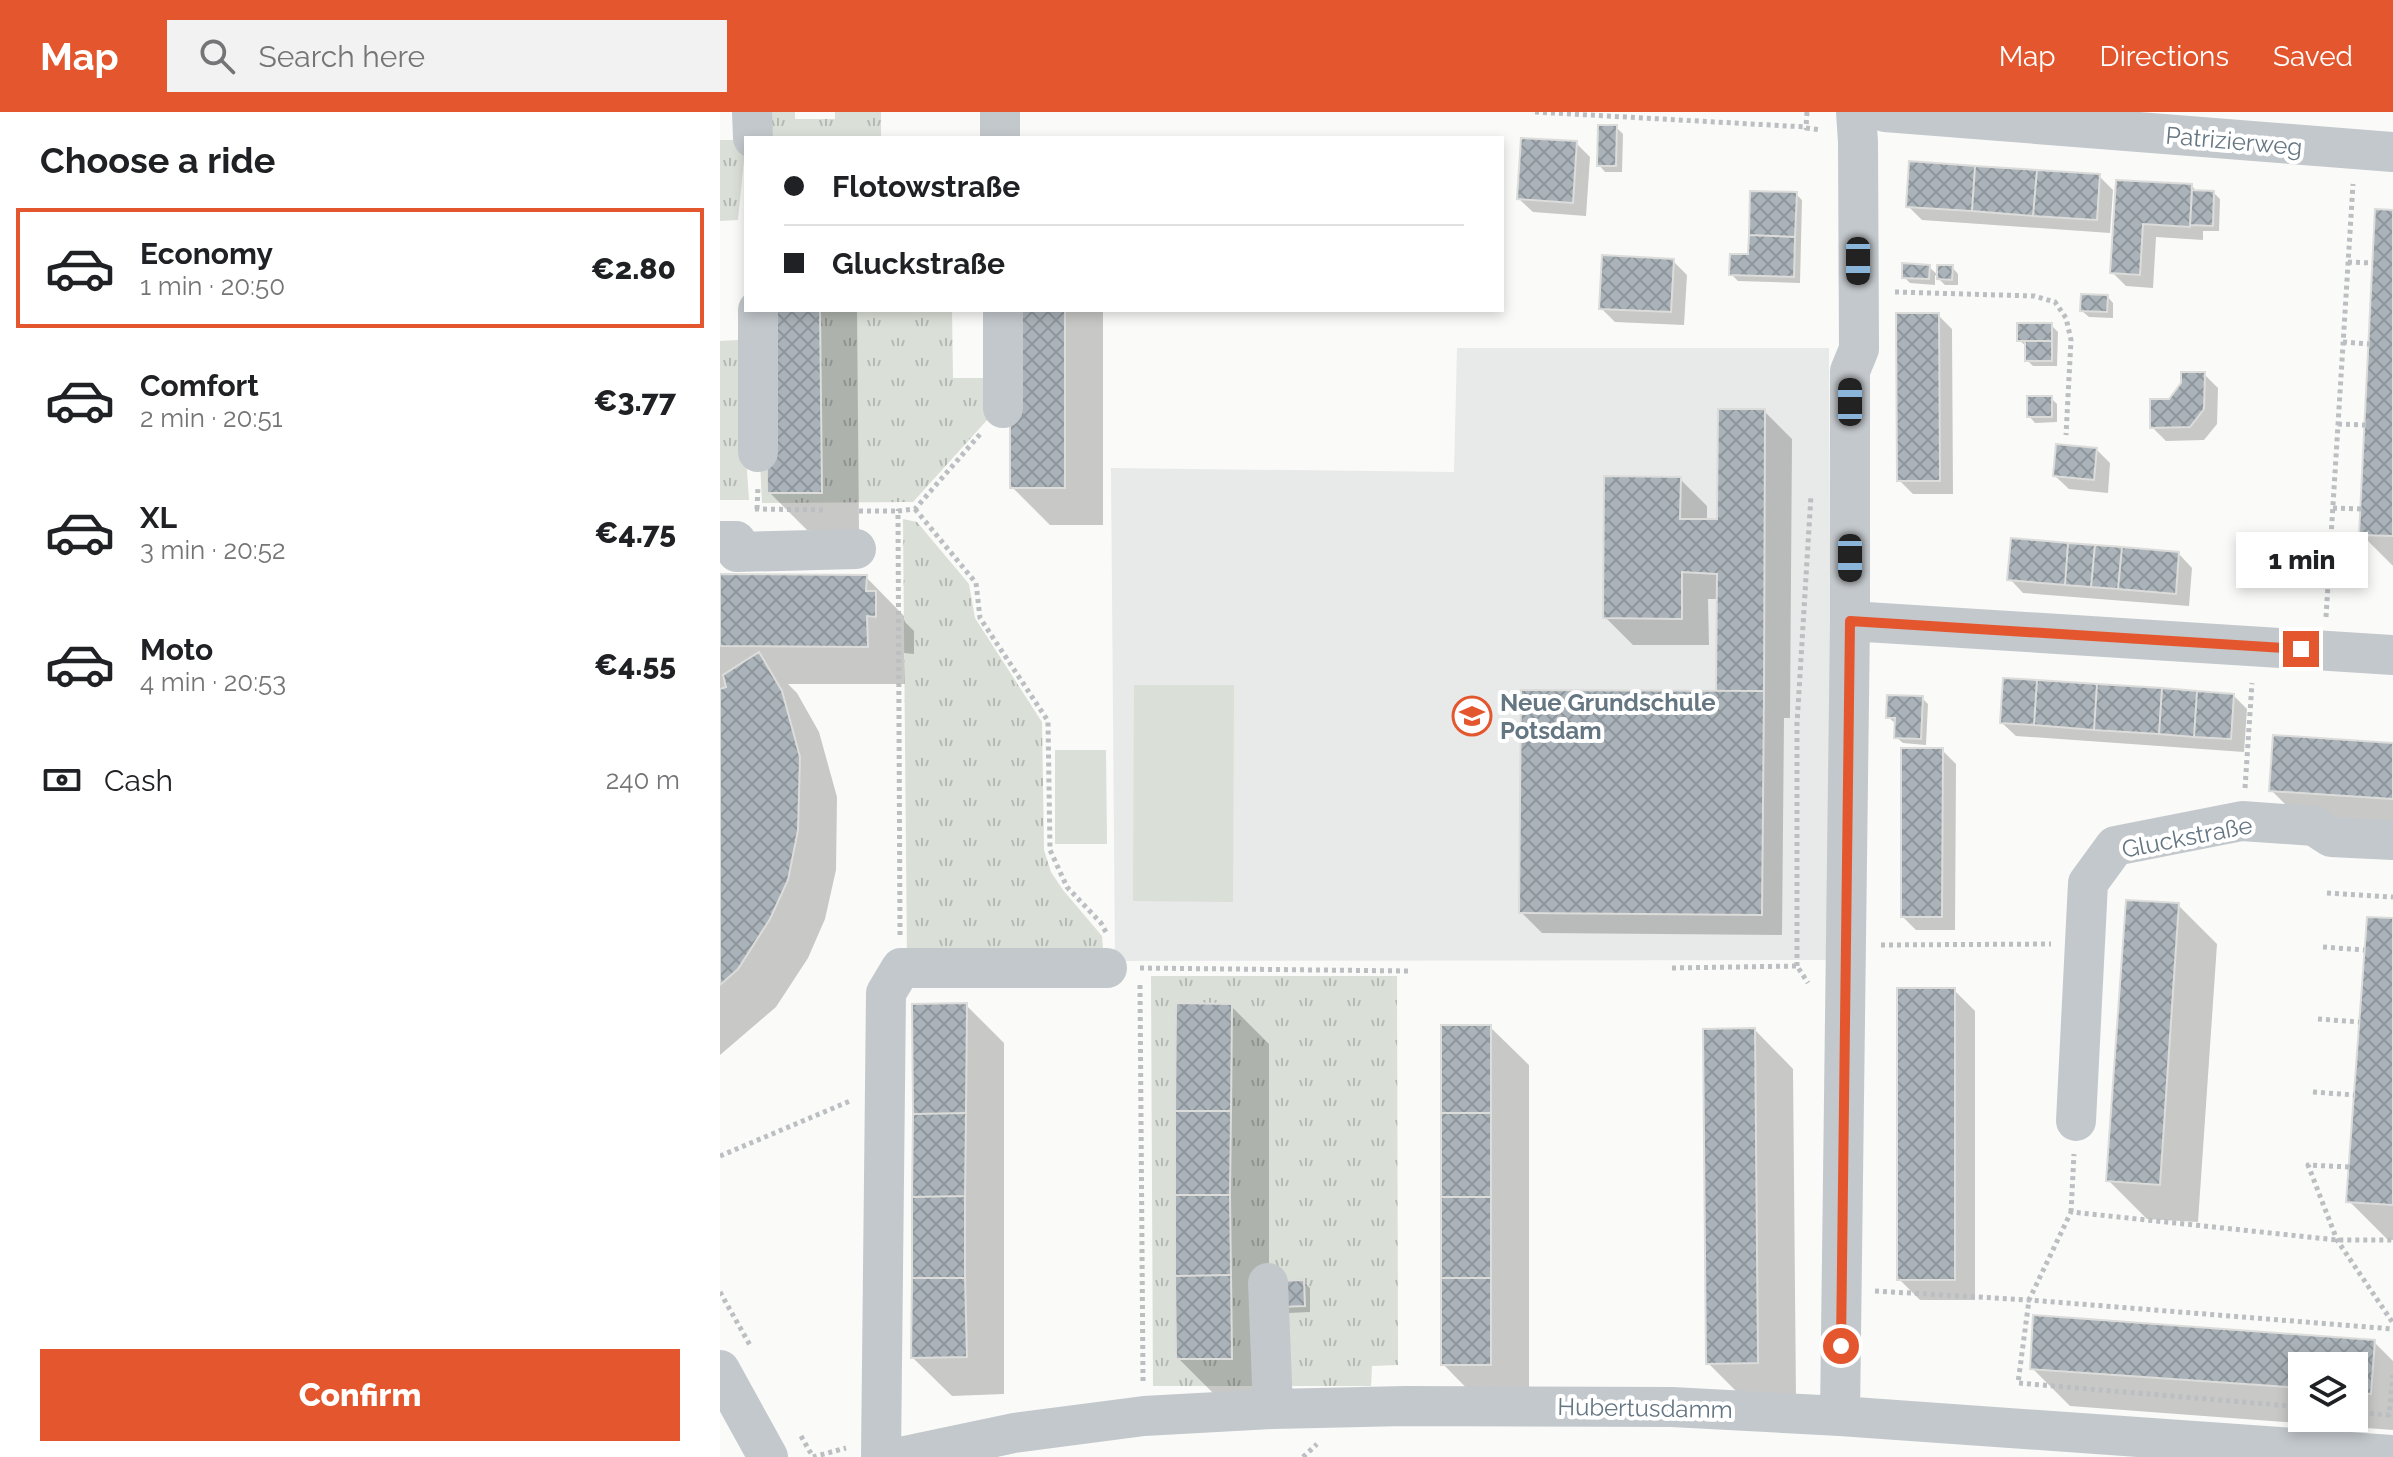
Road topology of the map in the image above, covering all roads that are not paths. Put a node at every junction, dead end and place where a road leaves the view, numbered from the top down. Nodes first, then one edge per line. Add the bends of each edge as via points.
1 (752, 112) edge
2 (1000, 112) edge
3 (1856, 112) edge
4 (1885, 112) edge
5 (2056, 119) edge
6 (753, 136) edge
7 (1000, 136) edge
8 (2374, 151) edge
9 (758, 312) edge
10 (1003, 312) edge
11 (1003, 408) road end
12 (758, 452) dead end
13 (720, 541) edge
14 (856, 549) dead end
15 (1850, 621) junction
16 (2393, 655) edge
17 (2393, 840) edge
18 (1129, 973) road end
19 (2076, 1121) road end
20 (1268, 1283) dead end
21 (720, 1370) edge
22 (1273, 1409) junction
23 (1840, 1416) junction
24 (2393, 1455) edge
25 (768, 1457) edge
26 (881, 1457) edge
27 (900, 1457) edge

1 - 6 street
2 - 7 street
3 - 15 street via 1859,349 1850,371
4 - 5 street, Patrizierweg
5 - 8 street, Patrizierweg
9 - 12 street
10 - 11 street
13 - 14 street via 736,541 737,552
15 - 16 street
15 - 23 street
17 - 19 street, Gluckstraße via 2331,837 2314,826 2242,821 2115,846 2088,883
18 - 26 street via 901,968 886,993
20 - 22 street
21 - 25 street
22 - 23 street, Hubertusdamm via 1672,1407
22 - 27 street, Hubertusdamm via 1144,1416 1014,1433
23 - 24 street, Hubertusdamm

